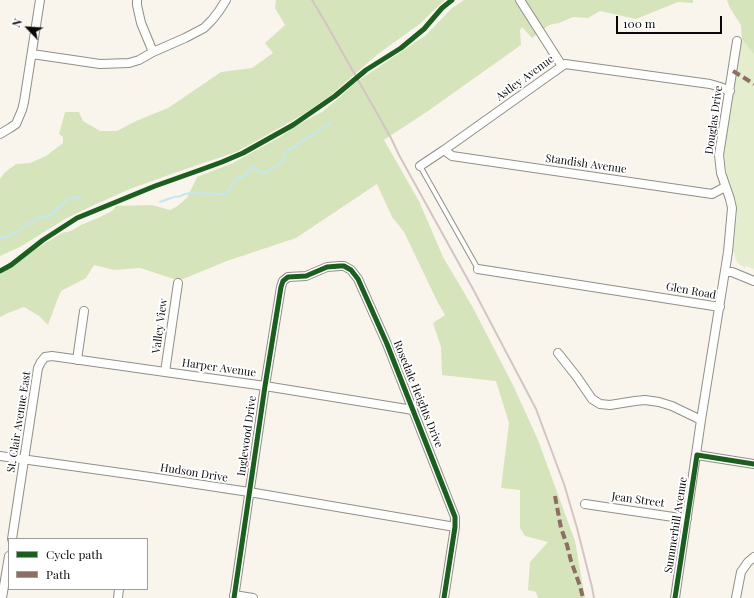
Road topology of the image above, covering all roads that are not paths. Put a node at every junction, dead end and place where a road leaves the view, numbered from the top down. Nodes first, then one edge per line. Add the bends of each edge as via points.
1 (40, 0) edge
2 (137, 0) edge
3 (226, 0) edge
4 (520, 0) edge
5 (737, 41) dead end
6 (153, 52) junction
7 (32, 54) junction
8 (562, 66) junction
9 (730, 91) junction
10 (0, 134) edge
11 (444, 150) junction
12 (420, 166) joint
13 (725, 187) junction
14 (478, 269) joint
15 (726, 272) junction
16 (285, 278) joint
17 (754, 281) edge
18 (178, 283) dead end
19 (720, 307) junction
20 (84, 311) dead end
21 (558, 353) dead end
22 (44, 357) joint
23 (77, 360) junction
24 (165, 372) junction
25 (265, 386) junction
26 (413, 410) junction
27 (701, 420) junction
28 (697, 455) junction
29 (0, 456) edge
30 (24, 460) junction
31 (754, 464) edge
32 (249, 492) junction
33 (585, 504) dead end
34 (687, 519) junction
35 (455, 528) junction
36 (12, 538) edge
37 (754, 557) edge
38 (8, 562) edge
39 (234, 597) edge
40 (2, 598) edge
41 (253, 598) edge
42 (444, 598) edge
43 (675, 598) edge
44 (736, 598) edge

1 - 7 street
2 - 6 street via 140,23
3 - 6 street via 216,16 204,28
4 - 8 street
5 - 9 street, Douglas Drive
6 - 7 street via 129,63 100,64
7 - 10 street via 19,118 16,124
8 - 9 street, Astley Avenue via 565,64 710,84
8 - 11 street, Astley Avenue
9 - 13 street, Douglas Drive via 719,155
11 - 12 street, Astley Avenue
11 - 13 street, Standish Avenue via 452,156 712,194
12 - 14 lane
13 - 15 street, Douglas Drive via 732,203
14 - 19 street, Glen Road
15 - 17 street
15 - 19 street, Douglas Drive
16 - 25 street, Inglewood Drive via 281,287
16 - 26 street, Rosedale Heights Drive via 306,276 333,266 344,266 351,270 358,279 388,344
18 - 24 street, Valley View
19 - 27 street, Glen Road
20 - 23 street
21 - 27 street via 592,398 600,404 610,405 635,400 659,402
22 - 23 street, Harper Avenue
22 - 30 street, St. Clair Avenue East via 38,368
23 - 24 street, Harper Avenue
24 - 25 street, Harper Avenue
25 - 26 street, Harper Avenue
25 - 32 street, Inglewood Drive
26 - 35 street, Rosedale Heights Drive via 451,505
27 - 28 street, Glen Road
28 - 31 street
28 - 34 street, Summerhill Avenue
29 - 30 street, Hudson Drive
30 - 32 street, Hudson Drive
30 - 36 street, St. Clair Avenue East
32 - 35 street, Hudson Drive
32 - 39 street, Inglewood Drive
33 - 34 street, Jean Street
34 - 43 street, Summerhill Avenue
35 - 42 street, Rosedale Heights Drive
37 - 44 street via 741,572
38 - 40 street
39 - 41 street

